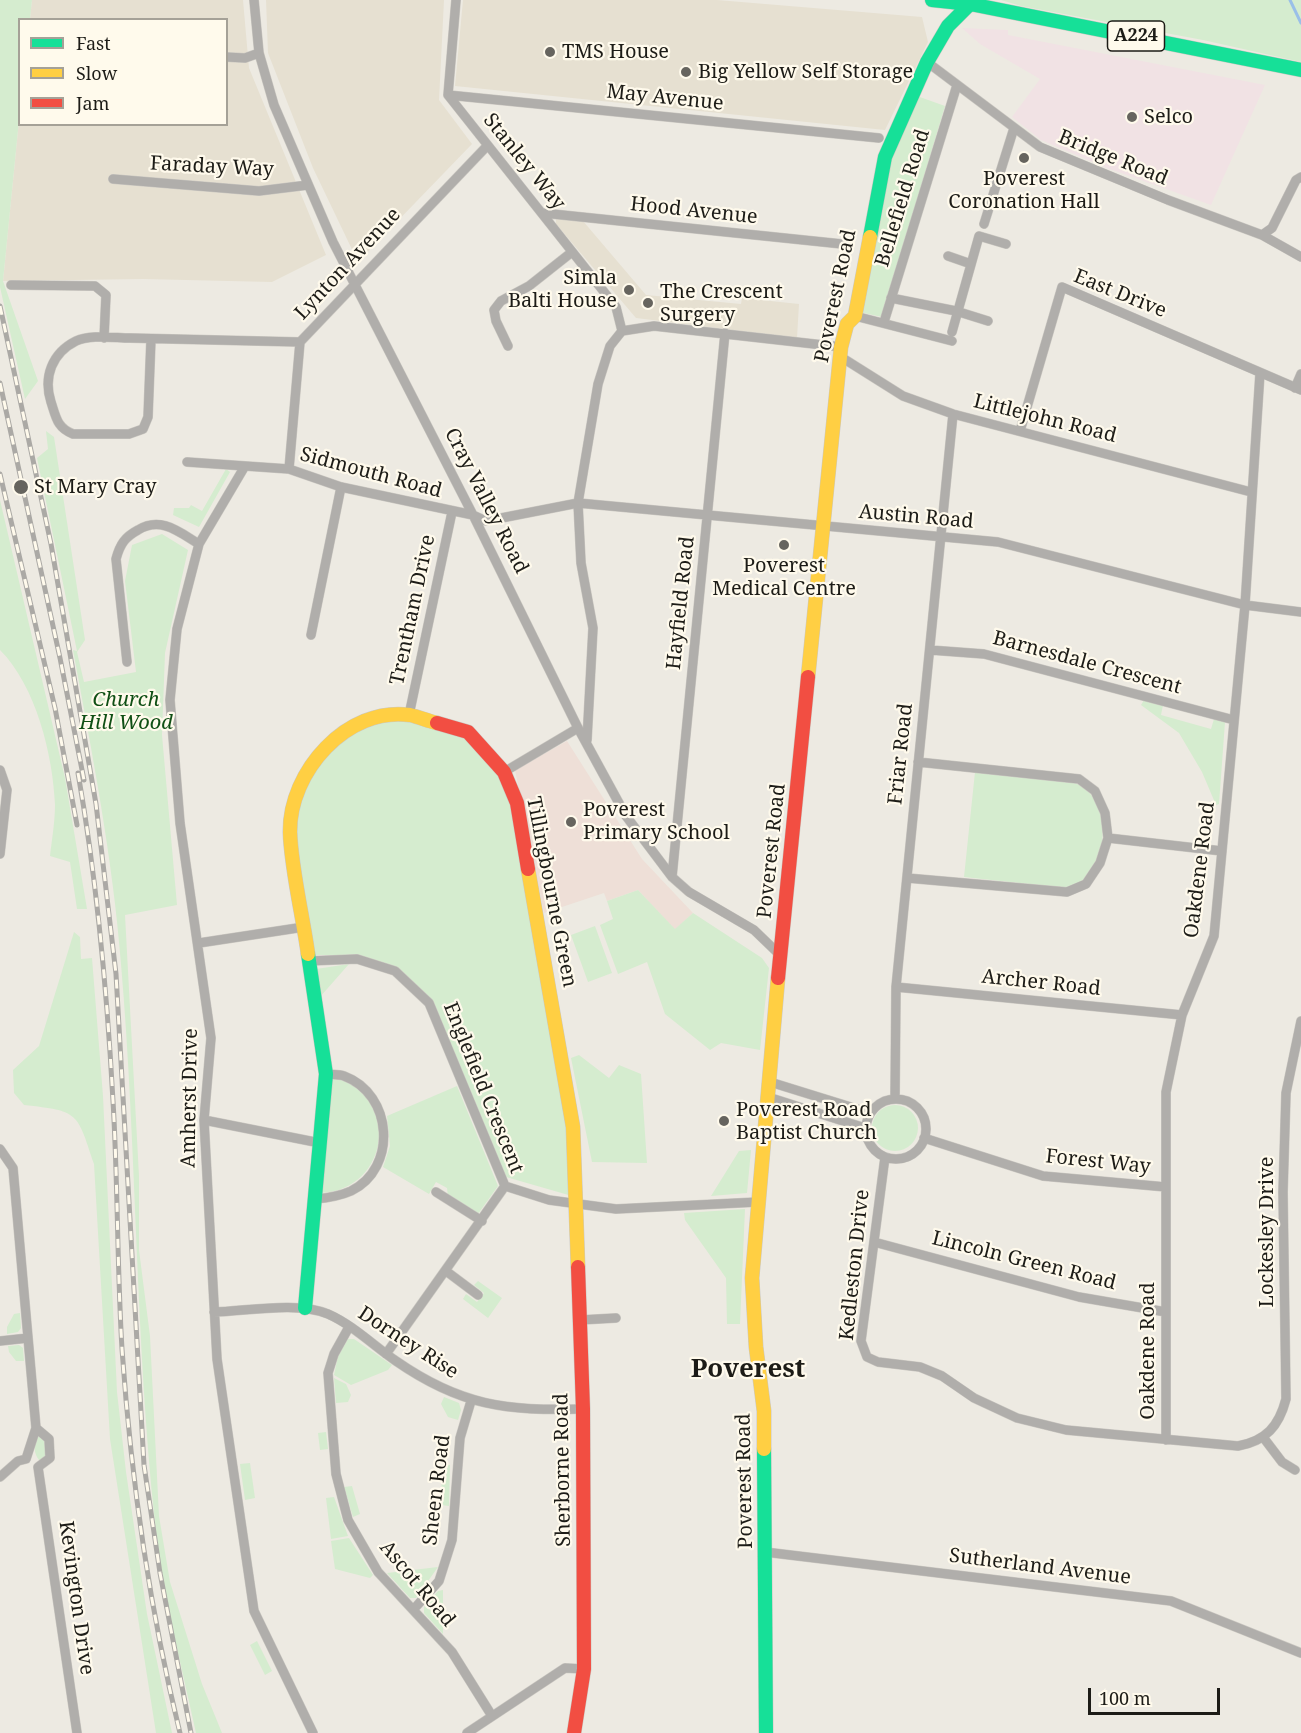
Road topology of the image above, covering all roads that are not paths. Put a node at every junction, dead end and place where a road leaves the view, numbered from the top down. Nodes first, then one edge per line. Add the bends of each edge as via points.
1 (254, 0) edge
2 (456, 0) edge
3 (932, 0) edge
4 (972, 2) edge
5 (259, 53) junction
6 (228, 57) edge
7 (927, 62) junction
8 (1301, 70) edge
9 (957, 85) junction
10 (448, 95) junction
11 (1014, 128) junction
12 (879, 138) dead end
13 (487, 146) junction
14 (1301, 177) edge
15 (113, 179) dead end
16 (308, 185) junction
17 (543, 213) junction
18 (984, 224) dead end
19 (1262, 235) junction
20 (842, 244) dead end
21 (1006, 244) dead end
22 (572, 252) junction
23 (948, 256) dead end
24 (1301, 257) edge
25 (971, 264) junction
26 (355, 282) junction
27 (11, 285) dead end
28 (891, 298) junction
29 (956, 311) junction
30 (855, 316) junction
31 (988, 321) dead end
32 (884, 322) junction
33 (622, 331) junction
34 (725, 333) junction
35 (104, 338) junction
36 (151, 339) junction
37 (300, 342) junction
38 (508, 346) dead end
39 (841, 352) junction
40 (1260, 373) junction
41 (1301, 374) edge
42 (1298, 389) edge
43 (953, 414) junction
44 (1020, 431) junction
45 (187, 462) dead end
46 (245, 466) junction
47 (289, 469) junction
48 (341, 487) junction
49 (1251, 492) junction
50 (578, 503) junction
51 (452, 512) junction
52 (473, 515) junction
53 (707, 515) junction
54 (824, 526) junction
55 (941, 537) junction
56 (199, 544) junction
57 (1245, 605) junction
58 (1301, 612) edge
59 (311, 635) dead end
60 (930, 650) junction
61 (127, 662) dead end
62 (409, 714) junction
63 (1234, 720) junction
64 (578, 728) junction
65 (586, 740) junction
66 (918, 762) junction
67 (0, 770) edge
68 (504, 772) junction
69 (1108, 838) junction
70 (1222, 851) junction
71 (0, 854) edge
72 (672, 877) junction
73 (907, 878) junction
74 (304, 927) junction
75 (200, 943) junction
76 (781, 956) junction
77 (309, 962) junction
78 (896, 987) junction
79 (1182, 1015) junction
80 (1301, 1021) edge
81 (326, 1074) junction
82 (770, 1082) junction
83 (768, 1097) junction
84 (895, 1098) junction
85 (870, 1113) junction
86 (204, 1120) junction
87 (865, 1128) junction
88 (924, 1138) junction
89 (320, 1143) junction
90 (0, 1149) edge
91 (885, 1157) junction
92 (506, 1186) junction
93 (1166, 1187) junction
94 (436, 1192) dead end
95 (315, 1199) junction
96 (758, 1202) junction
97 (576, 1205) junction
98 (482, 1221) junction
99 (874, 1242) junction
100 (446, 1271) junction
101 (478, 1295) dead end
102 (305, 1308) junction
103 (214, 1312) junction
104 (1166, 1312) junction
105 (616, 1318) dead end
106 (579, 1320) junction
107 (349, 1327) junction
108 (28, 1338) junction
109 (0, 1341) edge
110 (386, 1354) junction
111 (471, 1401) junction
112 (583, 1409) junction
113 (36, 1428) junction
114 (1263, 1437) junction
115 (1166, 1440) junction
116 (26, 1459) junction
117 (38, 1467) junction
118 (1295, 1470) dead end
119 (0, 1477) edge
120 (765, 1552) junction
121 (413, 1610) junction
122 (1301, 1653) edge
123 (584, 1669) junction
124 (492, 1716) junction
125 (77, 1733) edge
126 (313, 1733) edge
127 (467, 1733) edge
128 (574, 1733) edge
129 (766, 1733) edge

1 - 5 street, Cray Valley Road
2 - 10 street
3 - 4 street, A224
4 - 7 street, Poverest Road via 948,26
4 - 8 street, A224
5 - 6 street
5 - 16 street, Cray Valley Road via 274,105
7 - 9 street, Bridge Road
7 - 30 street, Poverest Road via 885,157
9 - 11 street, Bridge Road
9 - 28 street, Bellefield Road
10 - 12 street, May Avenue
10 - 13 street, Stanley Way
11 - 18 street
11 - 19 street, Bridge Road via 1050,152
13 - 17 street, Stanley Way
13 - 26 street, Lynton Avenue
14 - 19 street via 1272,228
15 - 16 street, Faraday Way via 259,191
16 - 26 street, Cray Valley Road
17 - 20 street, Hood Avenue
17 - 22 street, Stanley Way
19 - 24 street, Bridge Road
21 - 25 street via 979,236
22 - 33 street, Stanley Way via 616,307
22 - 38 street via 529,286 501,301 494,310
23 - 25 street
25 - 29 street
26 - 37 street, Lynton Avenue
26 - 52 street, Cray Valley Road
27 - 35 street via 95,286 106,295
28 - 29 street
28 - 32 street, Bellefield Road
29 - 31 street
29 - 32 street via 952,336
30 - 32 street
30 - 39 street, Poverest Road via 847,324
33 - 34 street via 654,326
33 - 50 street via 610,346 598,384
34 - 39 street
34 - 53 street, Hayfield Road
35 - 36 street
35 - 36 street via 78,340 63,349 47,378 58,424 73,434 129,434 143,429 148,417
36 - 37 street
37 - 47 street, Lynton Avenue
39 - 43 street, Littlejohn Road via 903,396
39 - 54 street, Poverest Road
40 - 42 street, East Drive
40 - 44 street, East Drive via 1062,287
40 - 49 street, Oakdene Road
41 - 42 street
43 - 44 street, Littlejohn Road
43 - 55 street, Friar Road
44 - 49 street, Littlejohn Road
45 - 46 street, Sidmouth Road
46 - 47 street, Sidmouth Road
46 - 56 street, Amherst Drive
47 - 48 street, Sidmouth Road
48 - 51 street, Sidmouth Road
48 - 59 street
49 - 57 street, Oakdene Road
50 - 52 street, Sidmouth Road via 486,521
50 - 53 street, Austin Road
50 - 65 street via 581,563 593,628
51 - 52 street, Sidmouth Road
51 - 62 street, Trentham Drive
52 - 64 street, Cray Valley Road
53 - 54 street, Austin Road
53 - 72 street, Hayfield Road
54 - 55 street, Austin Road
54 - 76 street, Poverest Road
55 - 57 street, Austin Road via 998,542
55 - 60 street, Friar Road
56 - 61 street via 158,523 146,525 121,544 116,559
56 - 75 street, Amherst Drive via 177,629 170,700 180,823
57 - 58 street
57 - 63 street, Oakdene Road
60 - 63 street, Barnesdale Crescent via 984,654
60 - 66 street, Friar Road
62 - 68 street, Tillingbourne Green via 468,732
62 - 74 street, Tillingbourne Green via 371,719 338,737 312,763 297,791 290,831
63 - 70 street, Oakdene Road
64 - 65 street, Cray Valley Road
64 - 68 street
65 - 72 street, Cray Valley Road via 626,816
66 - 69 street via 1079,779 1095,791 1105,813
66 - 73 street, Friar Road
67 - 71 street via 7,790
68 - 97 street, Tillingbourne Green via 516,803 564,1066 573,1127
69 - 70 street
69 - 73 street via 1100,863 1086,884 1067,892
70 - 79 street, Oakdene Road via 1214,936
72 - 76 street, Cray Valley Road via 689,892 754,930
73 - 78 street, Friar Road
74 - 75 street
74 - 77 street, Tillingbourne Green
75 - 86 street, Amherst Drive via 211,1038
76 - 82 street, Poverest Road
77 - 81 street, Tillingbourne Green
77 - 92 street, Englefield Crescent via 357,959 395,971 429,1002
78 - 79 street, Archer Road
78 - 84 street, Friar Road
79 - 93 street, Oakdene Road via 1166,1092
80 - 114 street, Lockesley Drive via 1286,1093 1286,1399 1281,1417
81 - 89 street, Tillingbourne Green
81 - 95 street via 346,1077 368,1092 383,1116 385,1142 377,1166 367,1179 352,1191
82 - 83 street, Poverest Road
82 - 85 street
83 - 87 street
83 - 96 street, Poverest Road
84 - 85 street via 885,1100
84 - 88 street via 920,1111
85 - 87 street
86 - 89 street
86 - 103 street, Amherst Drive
87 - 91 street via 871,1146
88 - 91 street via 913,1154 895,1159
88 - 93 street, Forest Way via 1043,1176
89 - 95 street, Tillingbourne Green
90 - 108 street via 13,1168
91 - 99 street, Kedleston Drive
92 - 97 street
92 - 98 street, Englefield Crescent
93 - 104 street, Oakdene Road
94 - 98 street
95 - 102 street, Tillingbourne Green
96 - 97 street via 616,1209
96 - 120 street, Poverest Road via 752,1278 764,1411
97 - 106 street, Sherborne Road
98 - 100 street, Englefield Crescent
99 - 104 street, Lincoln Green Road via 1079,1297
99 - 115 street, Kedleston Drive via 861,1341 867,1357 920,1367 1017,1418 1066,1430
100 - 101 street
100 - 110 street, Englefield Crescent
102 - 103 street, Dorney Rise
102 - 107 street, Dorney Rise via 328,1314
103 - 126 street, Amherst Drive via 217,1359 254,1611
104 - 115 street, Oakdene Road
105 - 106 street
106 - 112 street, Sherborne Road
107 - 110 street, Dorney Rise
107 - 121 street, Ascot Road via 328,1373 342,1502 356,1536 378,1572
108 - 109 street
108 - 113 street
110 - 111 street, Dorney Rise via 438,1387
111 - 112 street, Dorney Rise via 527,1410
111 - 121 street, Sheen Road via 460,1438 452,1539 439,1581
112 - 123 street, Sherborne Road
113 - 116 street
113 - 117 street via 49,1439 50,1449 50,1458
114 - 115 street, Kedleston Drive via 1238,1446
114 - 118 street via 1282,1462
116 - 117 street
116 - 119 street
117 - 125 street, Kevington Drive
120 - 122 street, Sutherland Avenue via 1171,1601
120 - 129 street, Poverest Road
121 - 124 street, Ascot Road via 452,1652
123 - 124 street via 565,1668
123 - 128 street, Sherborne Road
124 - 127 street

